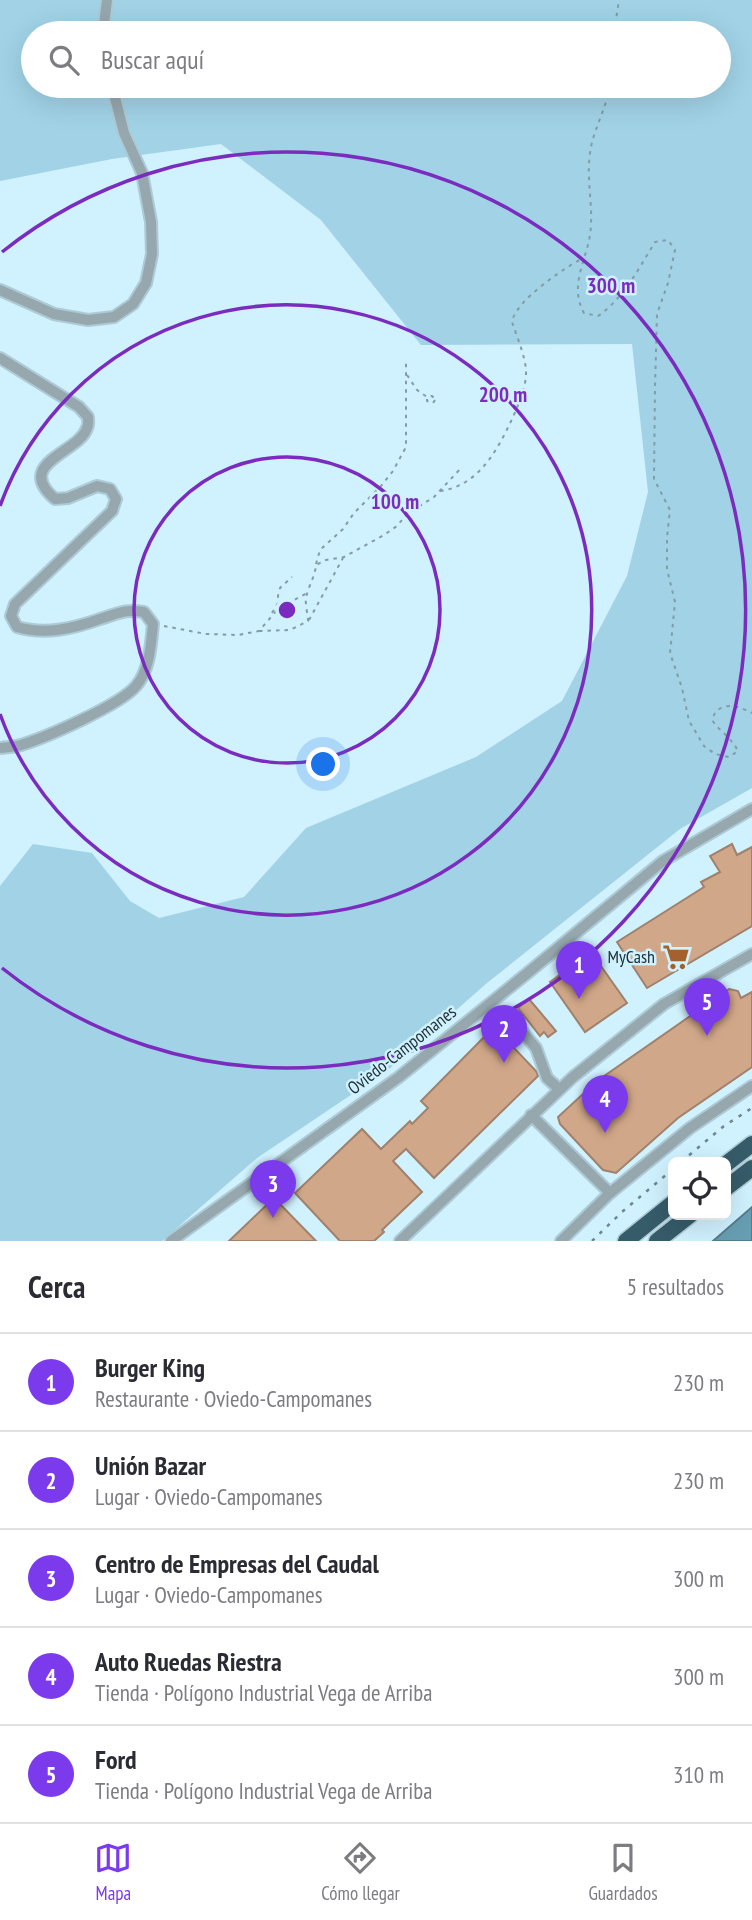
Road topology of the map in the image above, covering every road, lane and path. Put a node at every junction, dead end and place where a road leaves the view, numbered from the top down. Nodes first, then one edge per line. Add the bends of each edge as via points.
1 (107, 0) edge
2 (619, 0) edge
3 (104, 21) edge
4 (616, 21) edge
5 (115, 98) edge
6 (608, 98) edge
7 (583, 258) junction
8 (0, 290) edge
9 (0, 358) edge
10 (406, 361) dead end
11 (406, 374) junction
12 (426, 397) dead end
13 (462, 467) dead end
14 (440, 491) junction
15 (344, 557) junction
16 (316, 569) junction
17 (292, 577) dead end
18 (307, 593) junction
19 (269, 617) junction
20 (308, 621) junction
21 (153, 624) junction
22 (259, 631) junction
23 (752, 713) edge
24 (0, 748) edge
25 (752, 809) edge
26 (752, 954) edge
27 (514, 1022) dead end
28 (752, 1086) edge
29 (559, 1089) junction
30 (531, 1115) junction
31 (752, 1144) edge
32 (731, 1160) edge
33 (752, 1168) edge
34 (731, 1184) edge
35 (610, 1193) junction
36 (668, 1207) edge
37 (684, 1220) edge
38 (171, 1241) edge
39 (400, 1241) edge
40 (561, 1241) edge
41 (626, 1241) edge
42 (657, 1241) edge

1 - 3 street
2 - 4 path
5 - 8 street via 142,173 151,222 152,254 146,283 133,304 114,317 88,320 54,314
6 - 7 path via 590,154 590,235
7 - 14 path via 550,278 513,316 526,372 521,400 488,464 462,483
7 - 23 path via 577,302 584,313 598,316 633,278 655,242 668,240 675,250 657,314 654,479 670,510 667,569 675,602 670,653 689,721 704,746 729,757 738,751 712,720 714,711 724,705
9 - 21 street via 88,417 87,429 79,439 49,462 42,475 45,490 55,499 97,486 110,489 116,499 112,511 15,604 11,616 17,627 58,631 128,610 144,612
10 - 11 path
11 - 12 path
11 - 16 path via 405,447 381,486 320,550
13 - 14 path
14 - 15 path via 384,535
15 - 16 path via 319,563
15 - 20 path
16 - 18 path
17 - 19 path via 280,588
18 - 19 path
18 - 20 path
19 - 22 path
20 - 22 path via 290,630
21 - 22 path via 206,634
21 - 24 street via 145,668 137,685 121,698 65,728 19,746
25 - 38 street, Oviedo-Campomanes via 663,861 399,1077
26 - 29 street via 664,1004
27 - 29 street via 536,1048 547,1078
28 - 35 street via 690,1128
29 - 30 street
30 - 35 street
30 - 39 street
31 - 32 highway
33 - 34 highway
35 - 40 street
36 - 41 highway
37 - 42 highway

